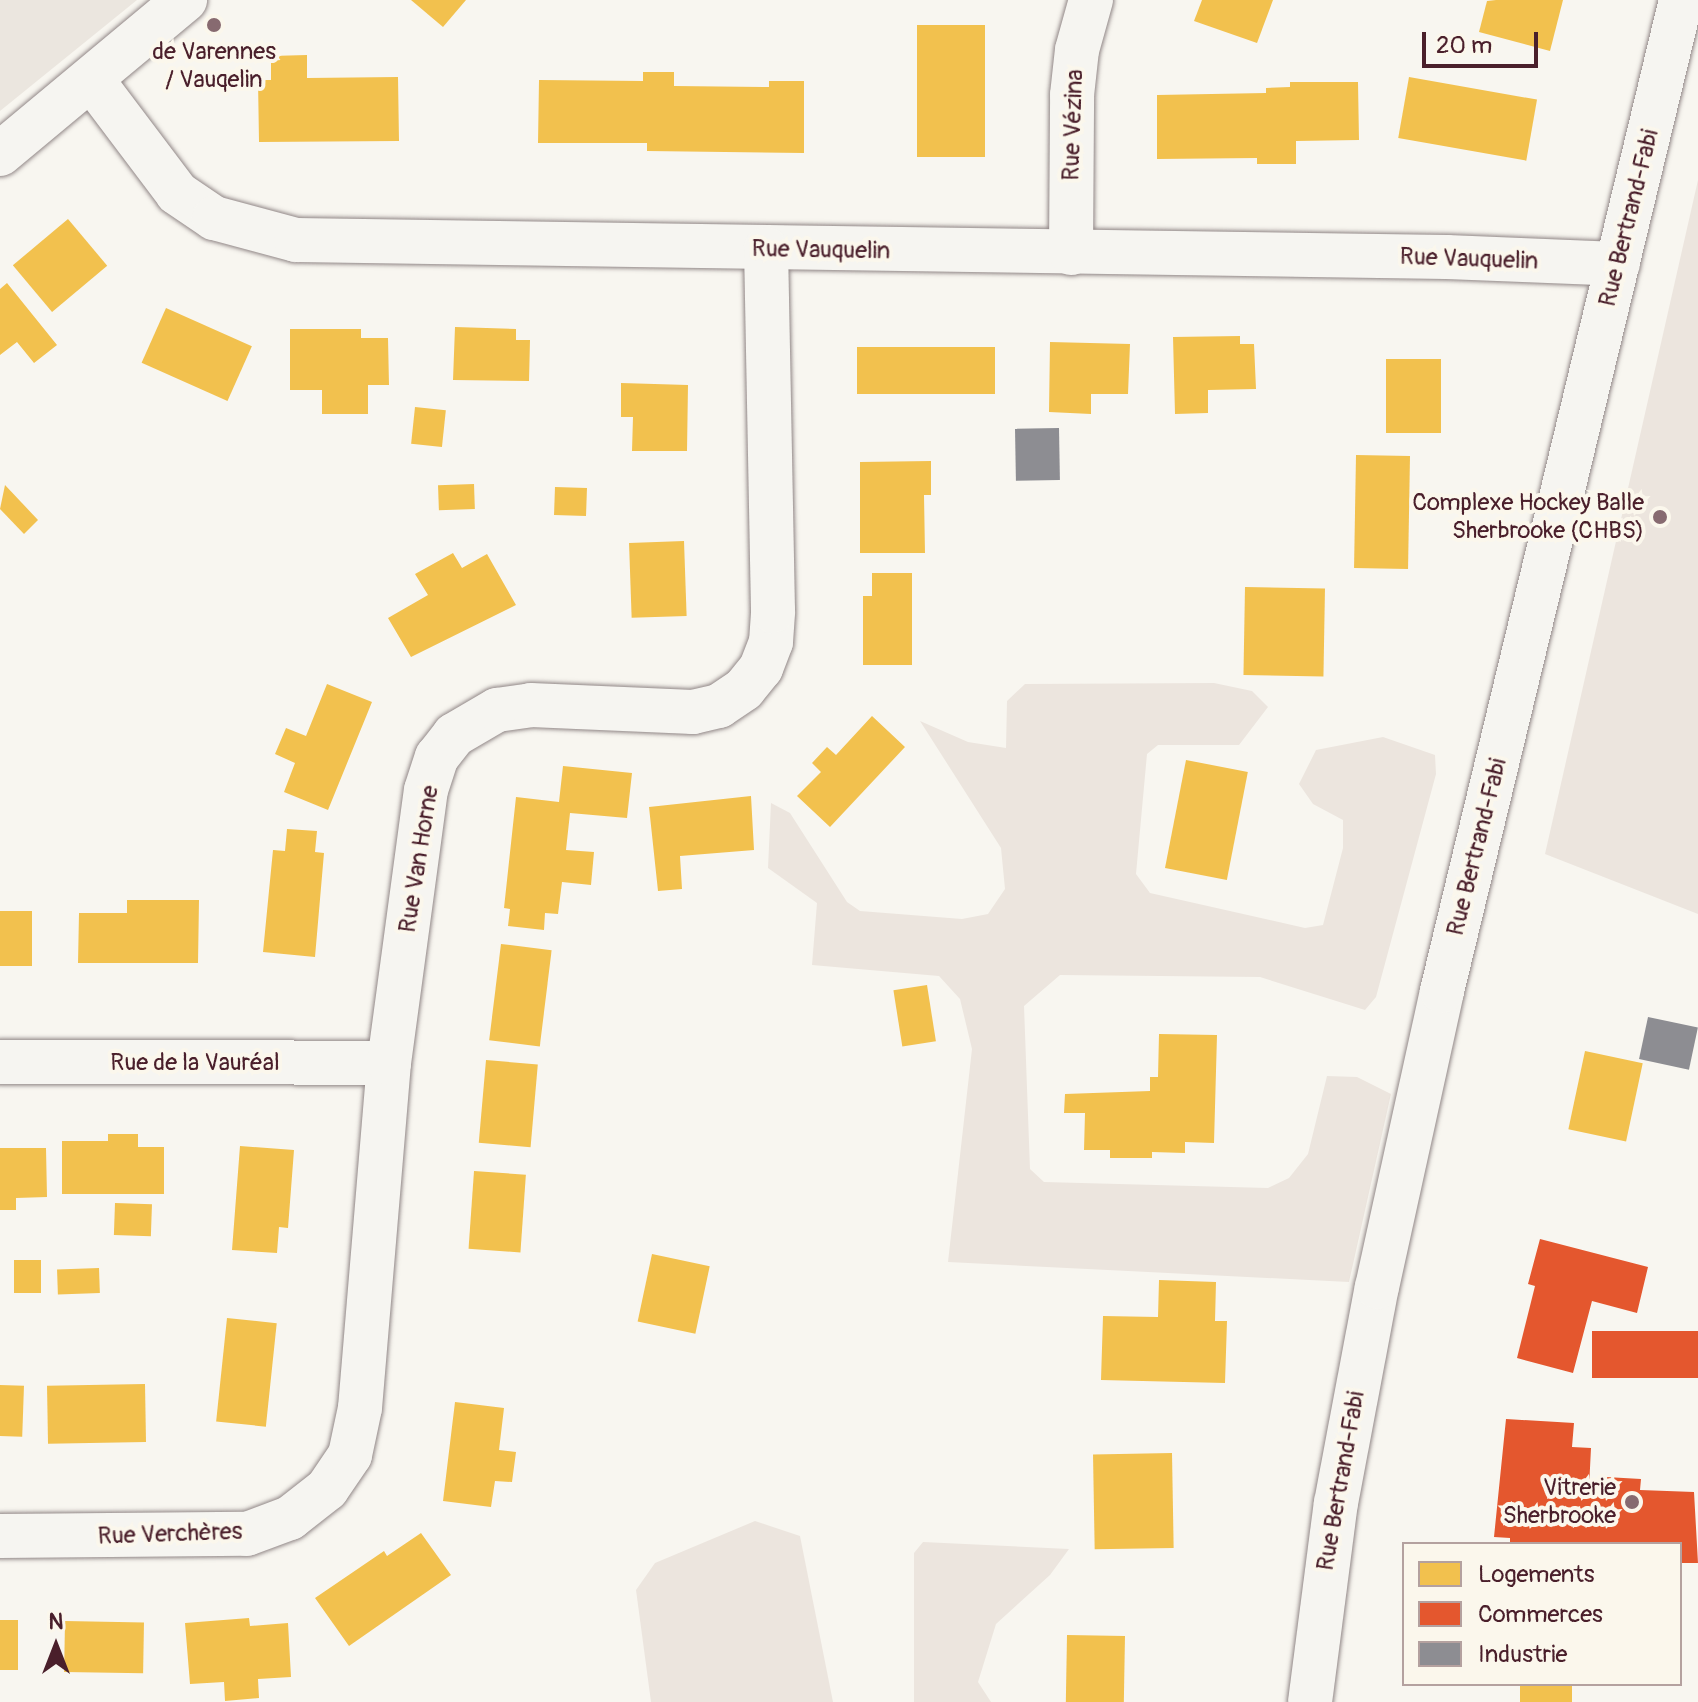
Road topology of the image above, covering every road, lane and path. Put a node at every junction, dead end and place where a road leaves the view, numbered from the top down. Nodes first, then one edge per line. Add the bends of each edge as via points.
1 (185, 0) edge
2 (1091, 0) edge
3 (1681, 0) edge
4 (92, 80) junction
5 (0, 154) edge
6 (766, 249) junction
7 (1071, 253) junction
8 (1618, 264) junction
9 (0, 1062) edge
10 (389, 1063) junction
11 (327, 1489) joint
12 (0, 1536) edge
13 (1310, 1702) edge

1 - 4 street
2 - 7 street, Rue Vézina via 1072,95
3 - 8 street, Rue Bertrand-Fabi
4 - 5 street
4 - 6 street, Rue Vauquelin via 177,193 214,218 254,232 311,241
6 - 7 street, Rue Vauquelin
6 - 10 street, Rue Van Horne via 773,611 771,642 761,668 744,689 719,706 693,712 531,705 497,710 454,735 437,757 426,790
7 - 8 street, Rue Vauquelin
8 - 13 street, Rue Bertrand-Fabi via 1446,977 1371,1314 1333,1517
9 - 10 street, Rue de la Vauréal
10 - 11 street, Rue Van Horne via 360,1408 350,1455
11 - 12 street, Rue Verchères via 290,1518 247,1534

